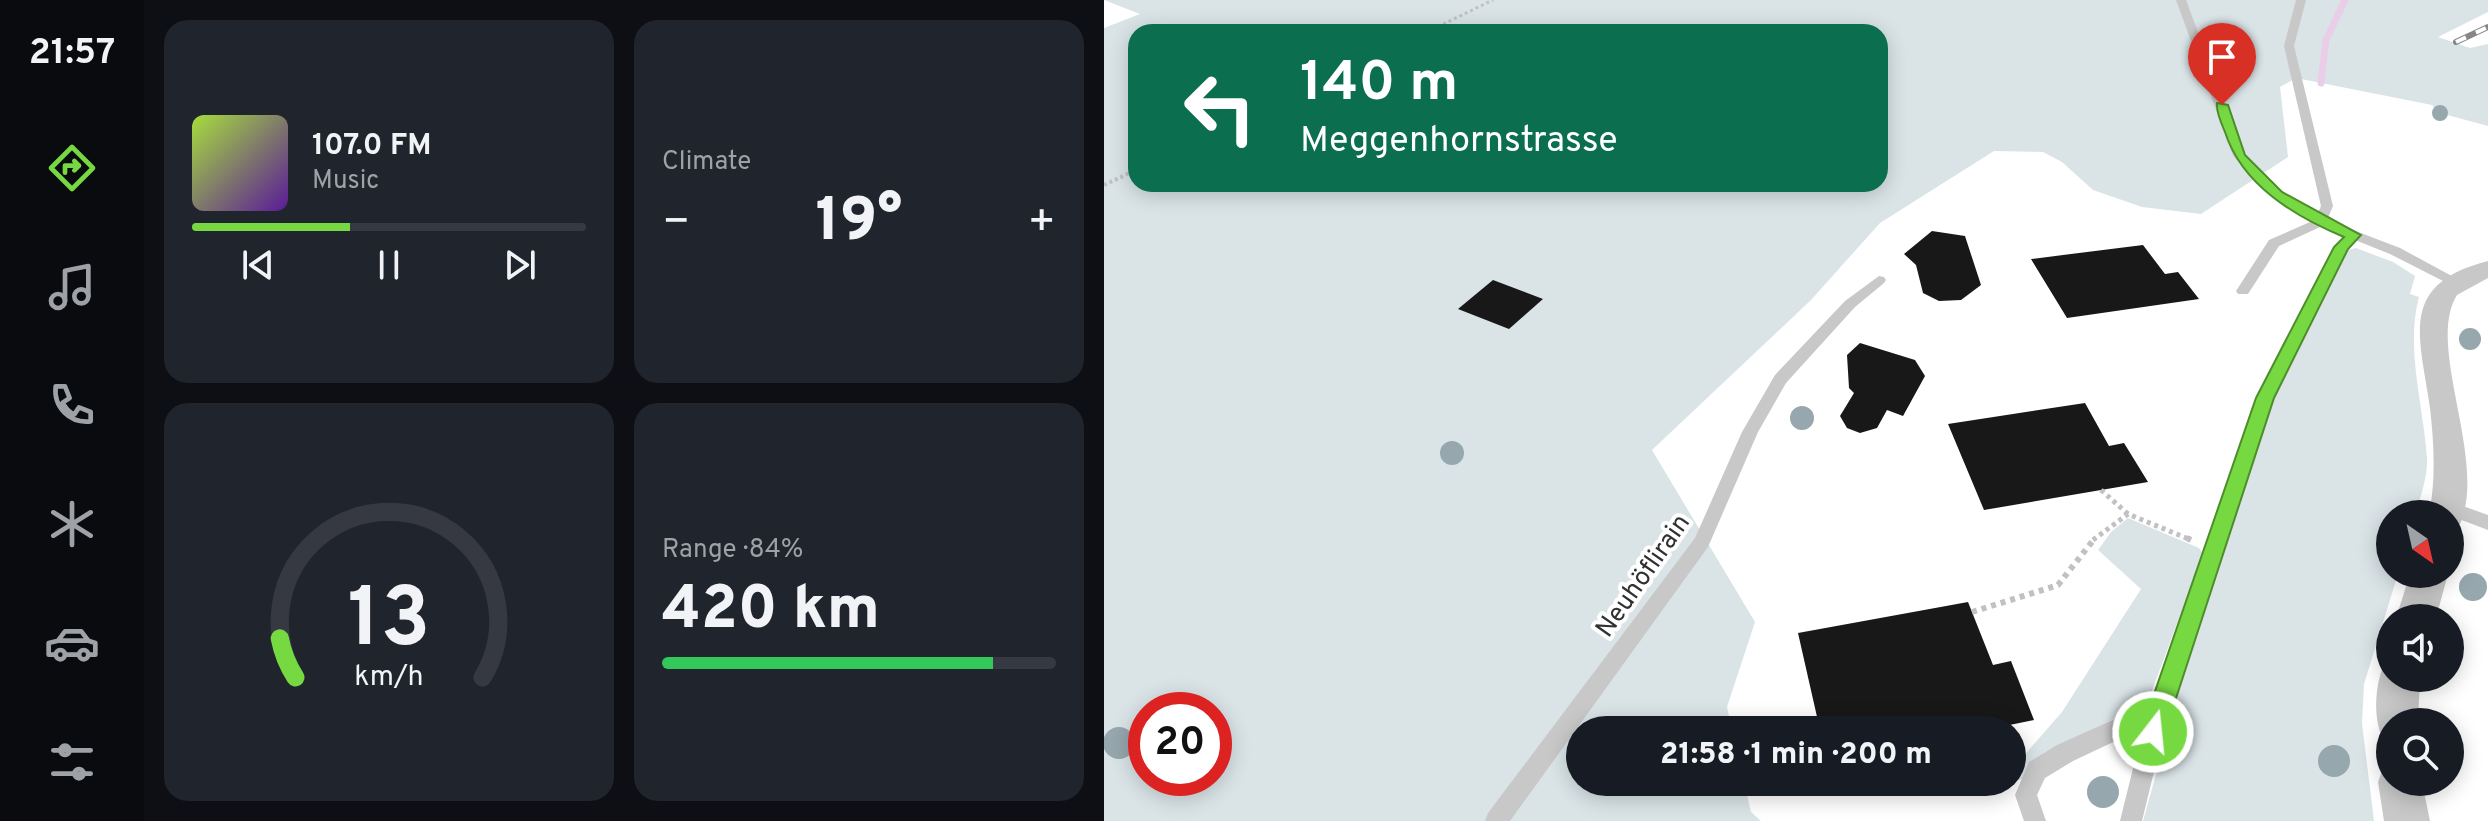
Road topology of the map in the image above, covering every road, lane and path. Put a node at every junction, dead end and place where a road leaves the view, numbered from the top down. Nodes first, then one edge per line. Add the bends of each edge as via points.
1 (1493, 0) edge
2 (2181, 0) edge
3 (2301, 0) edge
4 (1444, 24) edge
5 (1128, 174) edge
6 (1104, 185) edge
7 (2320, 222) junction
8 (2353, 235) junction
9 (2488, 269) edge
10 (1879, 280) dead end
11 (2454, 281) junction
12 (2243, 291) dead end
13 (2101, 490) dead end
14 (2448, 500) edge
15 (2128, 514) junction
16 (2464, 516) edge
17 (2488, 523) edge
18 (2214, 550) junction
19 (1972, 612) dead end
20 (2158, 710) junction
21 (1496, 821) edge
22 (2035, 821) edge
23 (2131, 821) edge

1 - 4 path
2 - 7 lane via 2239,156 2277,195
3 - 7 lane via 2289,46 2326,198
5 - 6 path
7 - 8 lane
7 - 12 lane via 2274,243
8 - 11 lane
8 - 18 lane via 2265,398
9 - 11 street
10 - 21 lane, Neuhöflirain via 1780,379 1750,432 1702,542
11 - 14 street via 2441,293 2432,324 2435,369 2446,406
13 - 15 path
15 - 18 path
15 - 19 path via 2097,536 2058,585
16 - 17 lane
18 - 20 lane
20 - 22 lane via 2037,770 2026,795
20 - 23 lane

